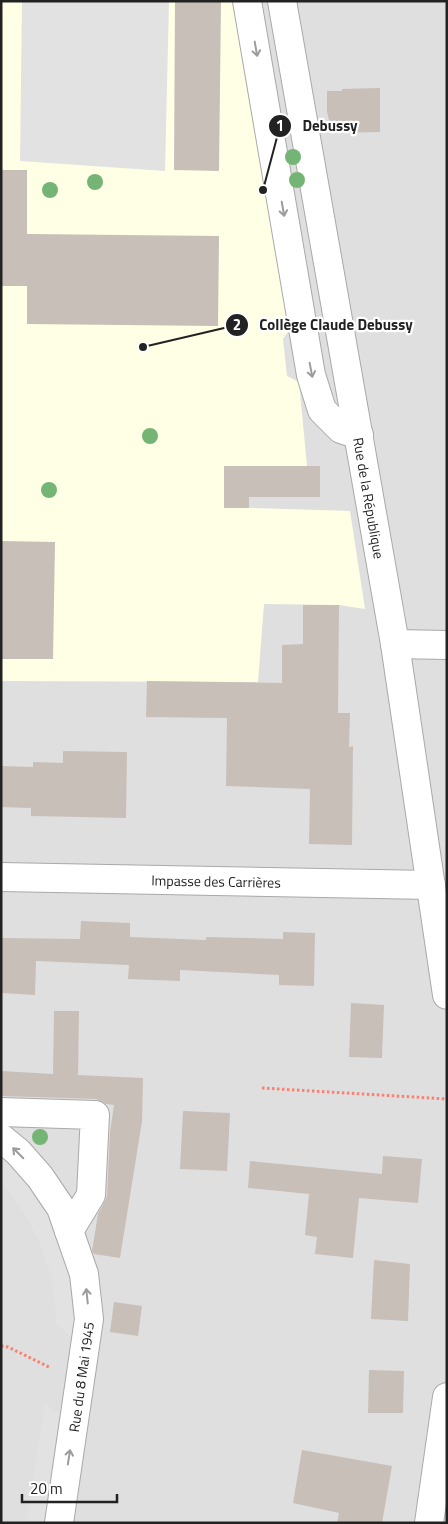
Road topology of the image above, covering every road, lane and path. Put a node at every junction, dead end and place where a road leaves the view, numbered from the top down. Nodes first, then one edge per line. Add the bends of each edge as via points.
1 (248, 1) edge
2 (282, 1) edge
3 (358, 435) junction
4 (395, 644) junction
5 (447, 645) edge
6 (1, 877) edge
7 (431, 885) junction
8 (441, 913) edge
9 (447, 995) edge
10 (262, 1088) dead end
11 (447, 1099) edge
12 (1, 1112) edge
13 (1, 1138) edge
14 (69, 1231) junction
15 (1, 1346) edge
16 (81, 1383) junction
17 (447, 1397) edge
18 (59, 1523) edge
19 (429, 1523) edge

1 -> 3 street via 311,375 322,410 342,429
2 - 3 street, Rue de la République
3 - 4 street, Rue de la République
4 - 5 street
4 - 7 street, Rue de la République
6 - 7 street, Impasse des Carrières
7 - 8 street, Rue de la République
8 - 9 street, Rue de la République
10 - 11 path
12 - 14 street via 95,1115 91,1195
14 -> 13 street, Rue du 8 Mai 1945 via 61,1208 40,1177
16 -> 14 street, Rue du 8 Mai 1945 via 90,1319 84,1274
15 - 16 path
18 -> 16 street, Rue du 8 Mai 1945
17 - 19 street

